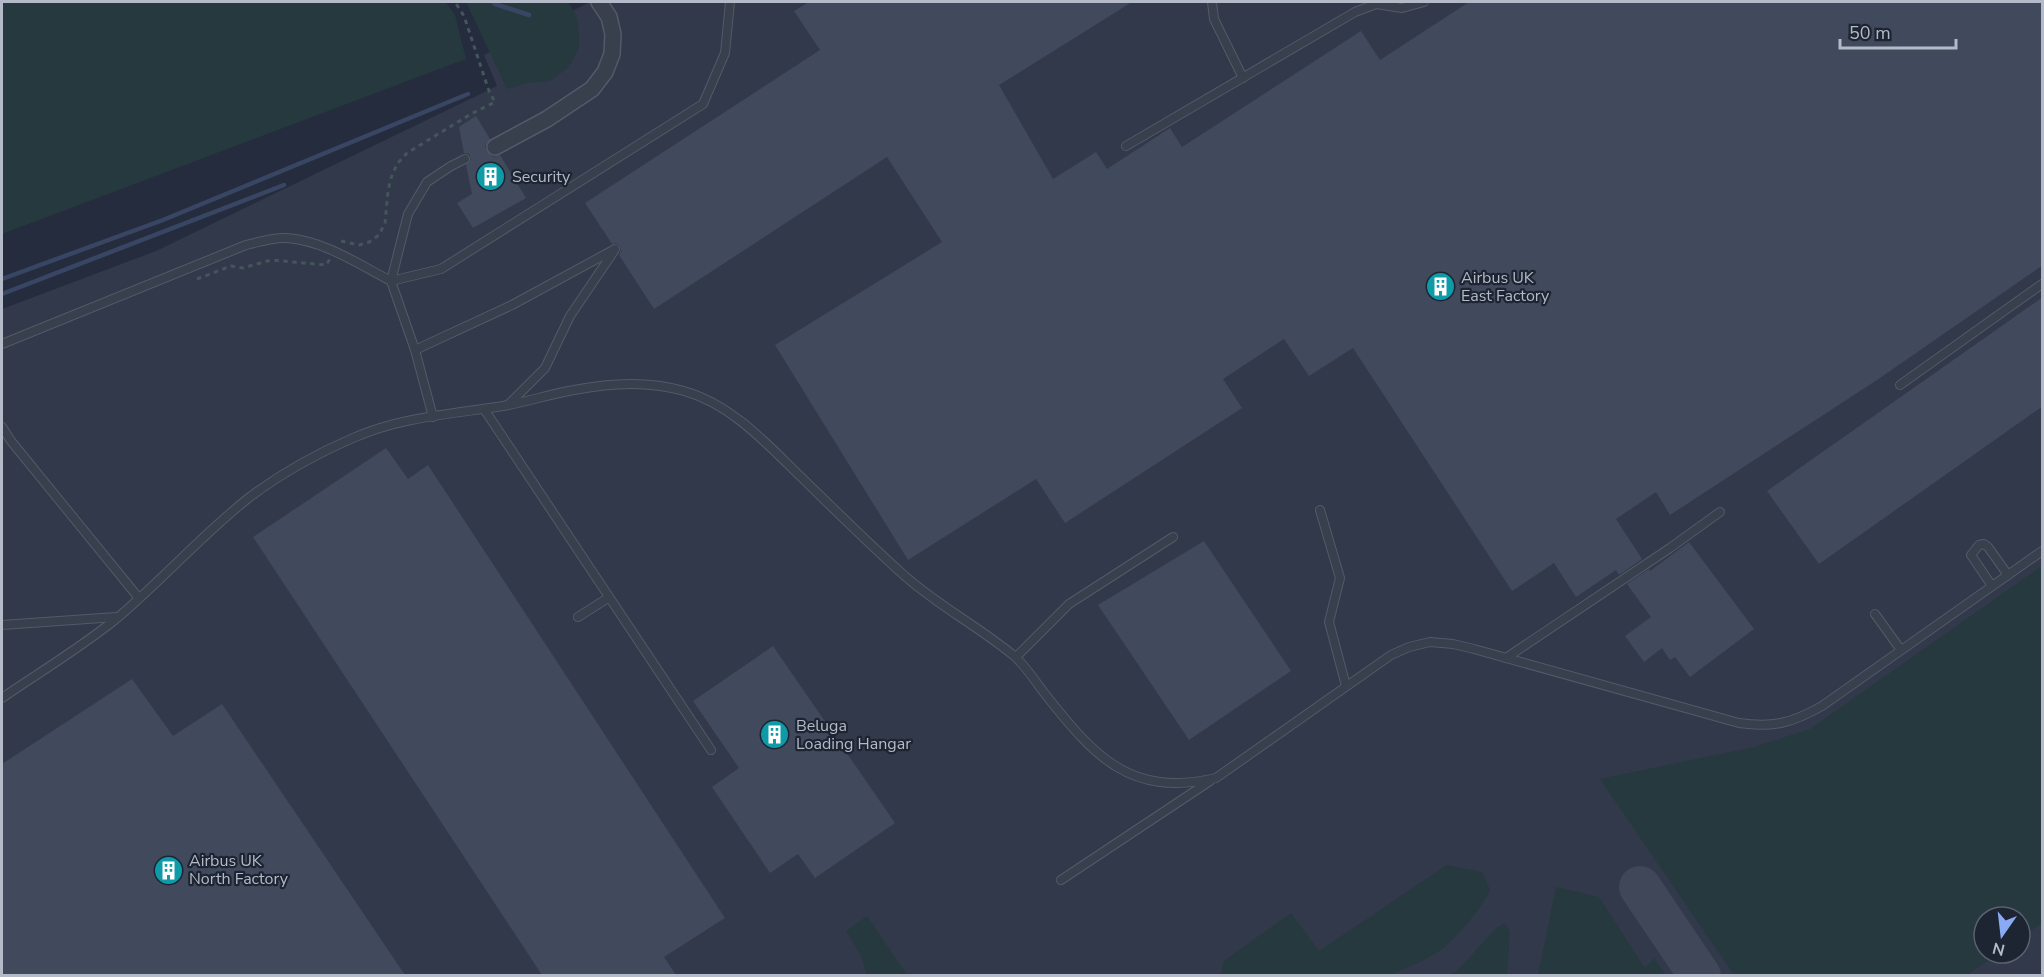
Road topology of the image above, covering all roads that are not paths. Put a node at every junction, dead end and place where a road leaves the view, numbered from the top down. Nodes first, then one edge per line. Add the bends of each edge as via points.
1 (599, 2) edge
2 (730, 2) edge
3 (1212, 2) edge
4 (1424, 2) edge
5 (1372, 3) edge
6 (1242, 78) junction
7 (1126, 146) dead end
8 (495, 147) dead end
9 (465, 159) dead end
10 (391, 281) junction
11 (2043, 284) edge
12 (2, 344) edge
13 (415, 350) junction
14 (1900, 385) dead end
15 (508, 405) junction
16 (484, 409) junction
17 (432, 417) junction
18 (2, 427) edge
19 (1320, 510) dead end
20 (1719, 512) dead end
21 (1173, 537) dead end
22 (2043, 551) edge
23 (2008, 575) junction
24 (1992, 586) junction
25 (138, 597) junction
26 (608, 597) junction
27 (1875, 614) dead end
28 (117, 617) junction
29 (578, 617) dead end
30 (2, 625) edge
31 (1901, 650) junction
32 (1016, 657) junction
33 (1506, 658) junction
34 (1346, 686) junction
35 (2, 698) edge
36 (711, 750) dead end
37 (1215, 778) junction
38 (1061, 880) dead end

1 - 8 street via 609,17 613,34 612,54 605,72 592,89
2 - 10 lane via 725,53 703,104 441,269
3 - 6 lane via 1214,19
4 - 5 lane via 1402,8
5 - 6 lane
6 - 7 lane
9 - 10 lane via 427,182 408,214
10 - 12 lane via 308,242 267,240 246,245
10 - 13 lane
11 - 14 lane
13 - 15 lane via 512,305 615,249 570,316 545,368
13 - 17 lane
15 - 16 lane
15 - 32 lane via 576,389 633,384 682,390 713,403 768,445 909,580
16 - 17 lane
16 - 26 lane
17 - 25 lane via 392,424 354,438 285,474 248,498
18 - 25 lane
19 - 34 lane via 1340,578 1329,622
20 - 33 lane
21 - 32 lane via 1069,604
22 - 23 lane
23 - 24 lane
23 - 24 lane via 1988,547 1979,545 1971,555
24 - 31 lane
25 - 28 lane
26 - 29 lane
26 - 36 lane
27 - 31 lane
28 - 30 lane
28 - 35 lane
31 - 33 lane via 1806,715 1760,726
32 - 37 lane via 1078,735 1096,753 1129,774 1175,784
33 - 34 lane via 1430,642 1390,655
34 - 37 lane
37 - 38 lane

